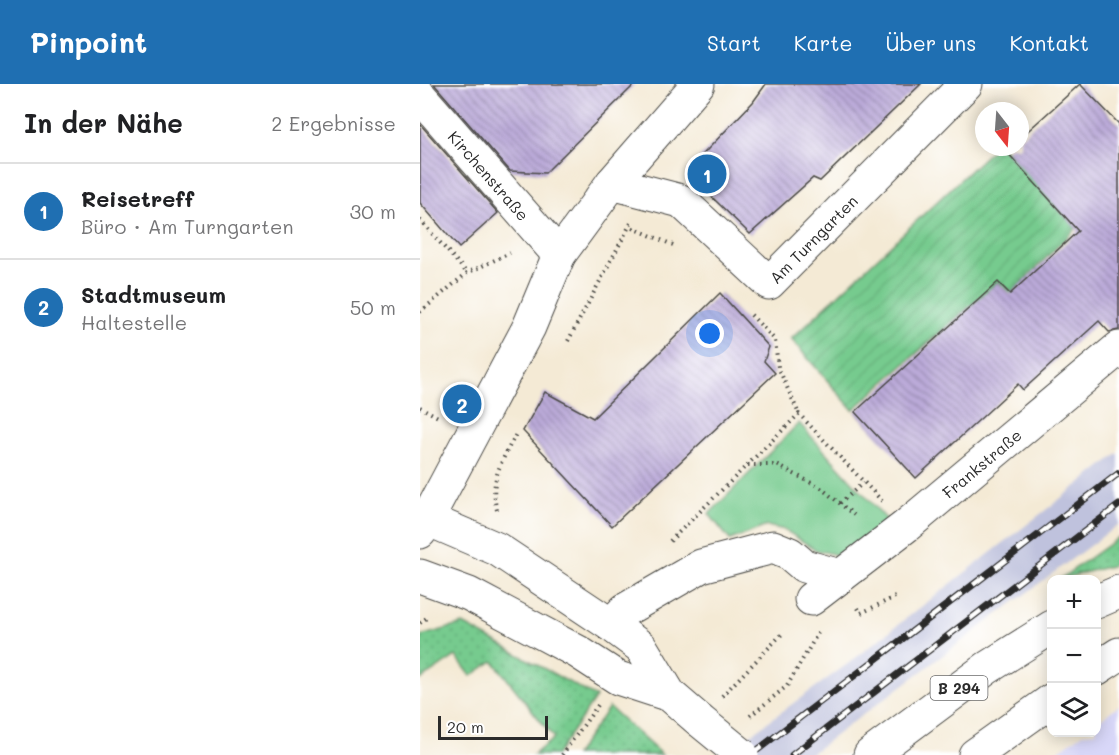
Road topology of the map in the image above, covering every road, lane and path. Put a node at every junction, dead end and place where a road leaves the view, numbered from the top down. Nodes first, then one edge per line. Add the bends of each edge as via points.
1 (698, 84) edge
2 (966, 84) edge
3 (420, 96) edge
4 (625, 187) junction
5 (420, 220) edge
6 (630, 226) junction
7 (680, 248) dead end
8 (514, 251) dead end
9 (558, 255) junction
10 (467, 273) junction
11 (746, 310) dead end
12 (420, 312) edge
13 (568, 341) dead end
14 (1119, 348) edge
15 (420, 407) edge
16 (431, 414) dead end
17 (799, 414) junction
18 (516, 434) dead end
19 (747, 465) junction
20 (863, 483) junction
21 (840, 503) junction
22 (854, 515) dead end
23 (499, 516) dead end
24 (422, 522) edge
25 (906, 526) junction
26 (665, 546) dead end
27 (420, 576) edge
28 (840, 576) junction
29 (1119, 592) edge
30 (895, 597) dead end
31 (1101, 600) edge
32 (816, 613) joint
33 (861, 613) dead end
34 (611, 625) junction
35 (1049, 629) edge
36 (782, 634) dead end
37 (1119, 654) edge
38 (1101, 666) edge
39 (618, 678) junction
40 (729, 688) dead end
41 (670, 695) junction
42 (1047, 704) edge
43 (745, 721) dead end
44 (985, 751) edge
45 (562, 755) edge
46 (742, 755) edge
47 (870, 755) edge

1 - 4 street
2 - 4 street, Am Turngarten via 768,283 681,201
3 - 9 street, Kirchenstraße
4 - 6 path
4 - 9 street
5 - 10 path
6 - 7 path
6 - 13 path
8 - 10 path
9 - 24 street via 529,327
10 - 12 path
11 - 17 path via 775,340 778,368
14 - 25 street, Frankstraße
15 - 16 path
17 - 19 path
17 - 20 path
18 - 23 path via 496,473 492,494
19 - 21 path via 777,465 821,488
19 - 26 path
20 - 21 path
20 - 25 path
21 - 22 path
24 - 34 street via 497,549
25 - 28 street, Frankstraße
27 - 39 street via 469,594 578,652
28 - 32 street, Frankstraße
28 - 34 street via 804,566 773,547 700,566 625,610
29 - 31 street
30 - 33 path
32 - 43 path via 787,686
34 - 41 street via 641,647
35 - 47 street, B 294 via 987,668
36 - 40 path
37 - 38 street
39 - 41 street
39 - 45 path
41 - 46 street, bridge
42 - 44 street

